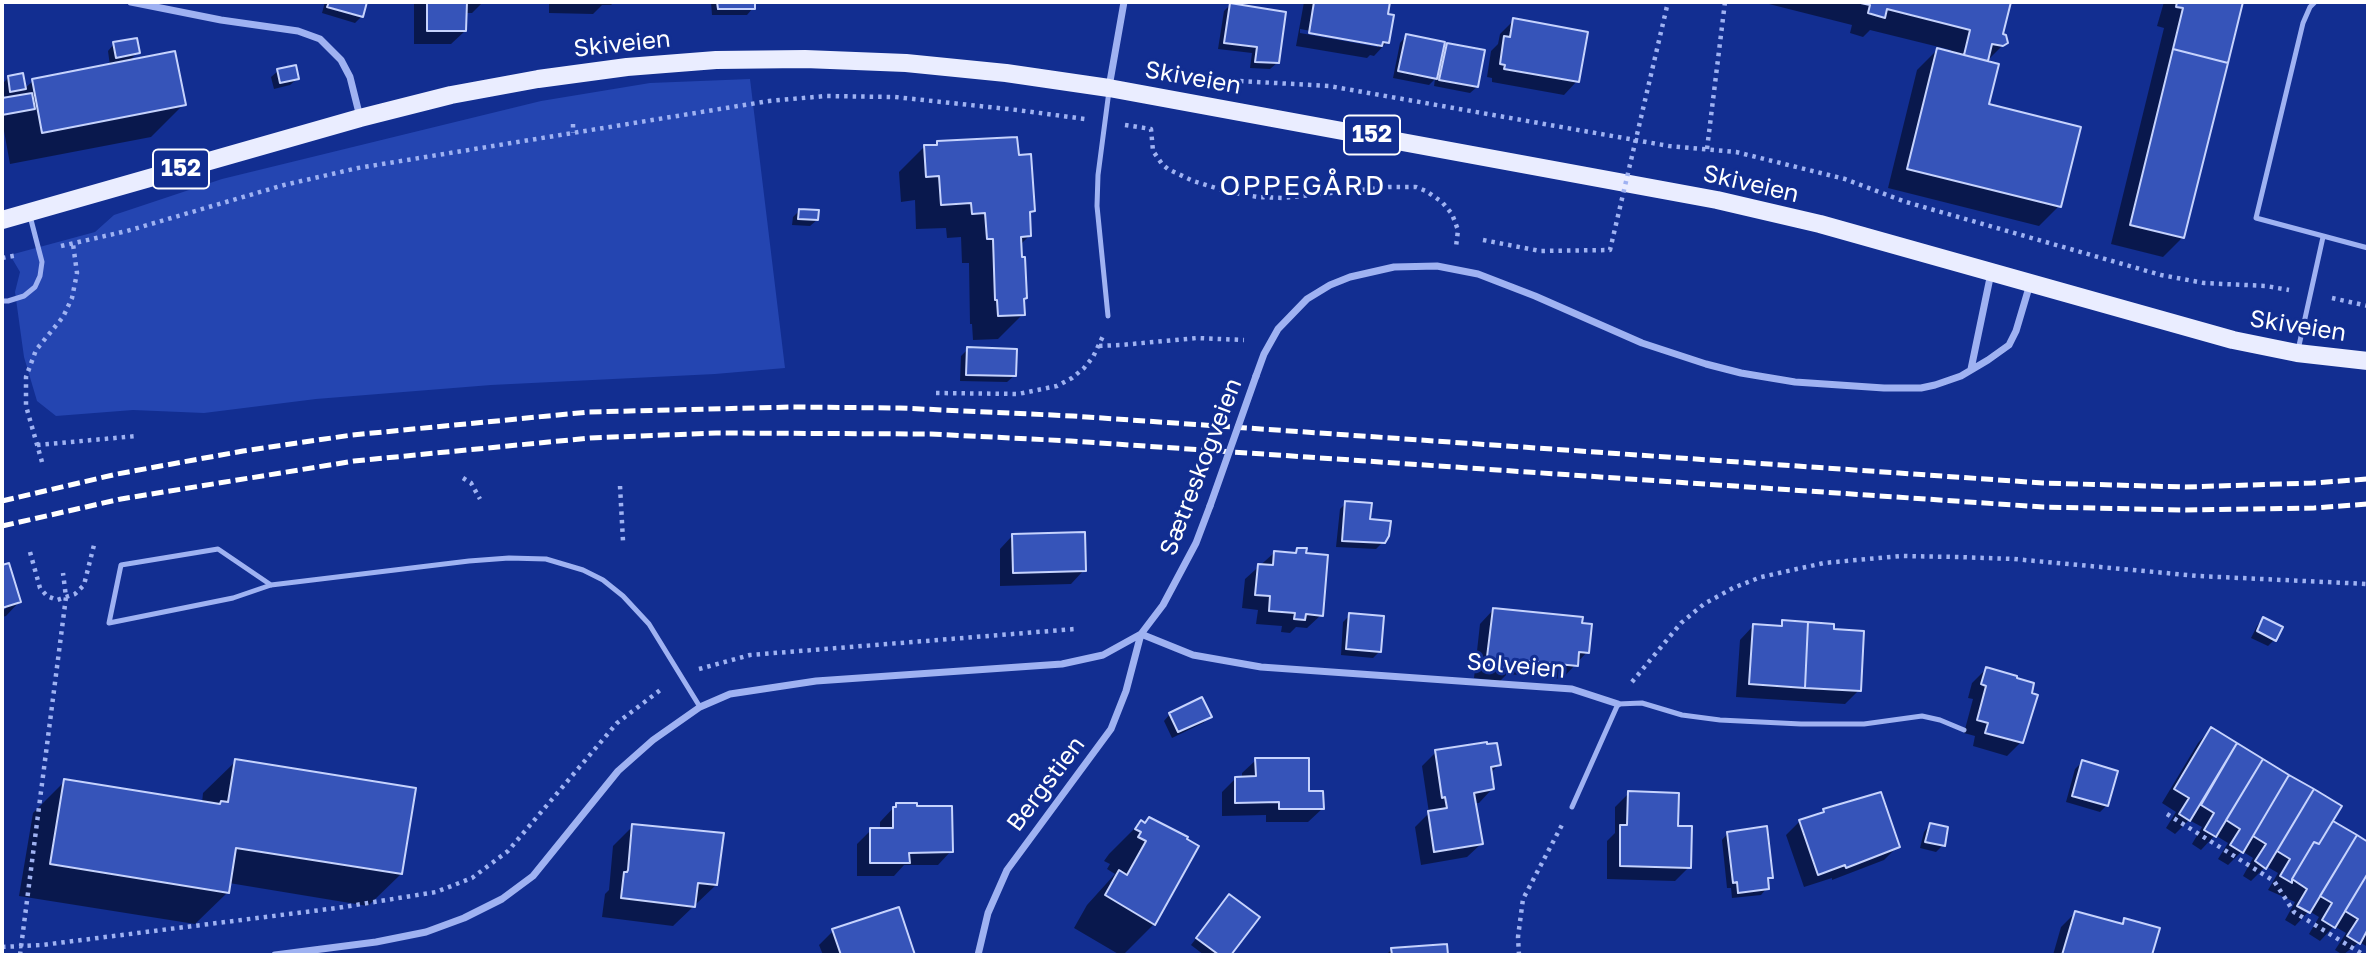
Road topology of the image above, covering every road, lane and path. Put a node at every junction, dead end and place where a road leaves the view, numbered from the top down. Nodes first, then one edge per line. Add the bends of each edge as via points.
1 (131, 2) edge
2 (196, 2) edge
3 (1124, 2) edge
4 (1668, 2) edge
5 (1725, 2) edge
6 (2315, 2) edge
7 (194, 13) junction
8 (1110, 88) junction
9 (360, 118) junction
10 (1104, 122) junction
11 (573, 124) dead end
12 (573, 133) junction
13 (1707, 149) dead end
14 (29, 213) junction
15 (2, 220) edge
16 (2323, 237) junction
17 (1483, 240) dead end
18 (2368, 240) edge
19 (73, 244) junction
20 (2367, 248) edge
21 (40, 250) junction
22 (2, 258) edge
23 (1452, 269) junction
24 (1991, 272) junction
25 (2030, 284) junction
26 (2, 301) edge
27 (1108, 316) joint
28 (1244, 340) dead end
29 (1099, 345) junction
30 (2297, 353) junction
31 (2368, 361) edge
32 (1970, 369) junction
33 (936, 393) dead end
34 (137, 436) dead end
35 (37, 445) junction
36 (42, 462) dead end
37 (463, 478) dead end
38 (620, 486) dead end
39 (480, 499) dead end
40 (623, 541) dead end
41 (94, 545) dead end
42 (30, 552) dead end
43 (63, 573) dead end
44 (2368, 584) edge
45 (271, 585) junction
46 (66, 597) junction
47 (1074, 629) dead end
48 (1141, 634) junction
49 (682, 677) junction
50 (1618, 704) junction
51 (699, 707) junction
52 (1964, 730) dead end
53 (1572, 807) joint
54 (2167, 814) dead end
55 (21, 946) junction
56 (2, 947) edge
57 (20, 955) edge
58 (275, 955) edge
59 (978, 955) edge
60 (1519, 955) edge
61 (2364, 955) edge

1 - 7 street
2 - 7 street
3 - 8 street
4 - 17 path, bridge via 1610,250 1540,251
5 - 13 path
6 - 16 lane via 2303,23 2256,218
7 - 9 street via 320,39 350,77
8 - 9 main road, Skiveien / 152 via 906,63 716,60 538,79
8 - 10 lane
8 - 24 main road, Skiveien / 152 via 1717,200
9 - 14 main road, Skiveien / 152
10 - 12 path via 895,97 826,96
10 - 23 path via 1152,129 1153,151 1162,164 1186,178 1229,192 1283,198 1389,187 1426,191 1442,202 1456,222
10 - 27 lane via 1097,206
11 - 12 path
12 - 19 path via 358,168
14 - 15 main road, Skiveien / 152
14 - 21 lane
16 - 20 lane
16 - 30 lane
18 - 20 lane
19 - 21 path
19 - 35 path via 77,273 72,298 63,317 36,349 26,377 26,406
21 - 22 path
21 - 26 lane via 42,262 35,286 24,296
23 - 32 street, Sætreskogveien via 1511,286 1642,343 1741,373 1838,386 1909,388 1936,385
23 - 48 street, Sætreskogveien, bridge via 1417,265 1364,272 1330,285 1287,317 1268,345 1184,567
24 - 25 main road, Skiveien / 152
24 - 32 street
25 - 30 main road, Skiveien / 152
25 - 32 street, Sætreskogveien via 2009,345
27 - 29 path
28 - 29 path via 1197,338
29 - 33 path via 1084,368 1057,386 1018,394
30 - 31 main road, Skiveien / 152
34 - 35 path
35 - 36 path
37 - 39 path
38 - 40 path
41 - 46 path via 84,585
42 - 46 path via 40,588 57,600
43 - 46 path
44 - 50 path via 2198,576 2014,559 1889,557 1824,563 1762,577 1704,604 1681,623
45 - 45 lane via 218,549 121,565 109,623 233,598
45 - 49 lane via 469,561 546,558 583,570 623,596 649,624
46 - 55 path
47 - 49 path via 750,655
48 - 50 street, Solveien via 1193,655 1261,667 1572,689
48 - 51 street, Sætreskogveien via 1103,655 1062,664 816,681 730,694
48 - 59 street, Bergstien via 1111,729 1007,870 988,913
49 - 51 lane
49 - 55 path via 617,723 508,851 449,887 337,908
50 - 52 lane via 1642,703 1720,720 1787,724 1864,724 1922,716
50 - 53 lane
51 - 58 street, Sætreskogveien via 618,771 533,876 502,899 426,932
53 - 60 path via 1523,899
54 - 61 path via 2274,881 2294,912
55 - 56 path
55 - 57 path

